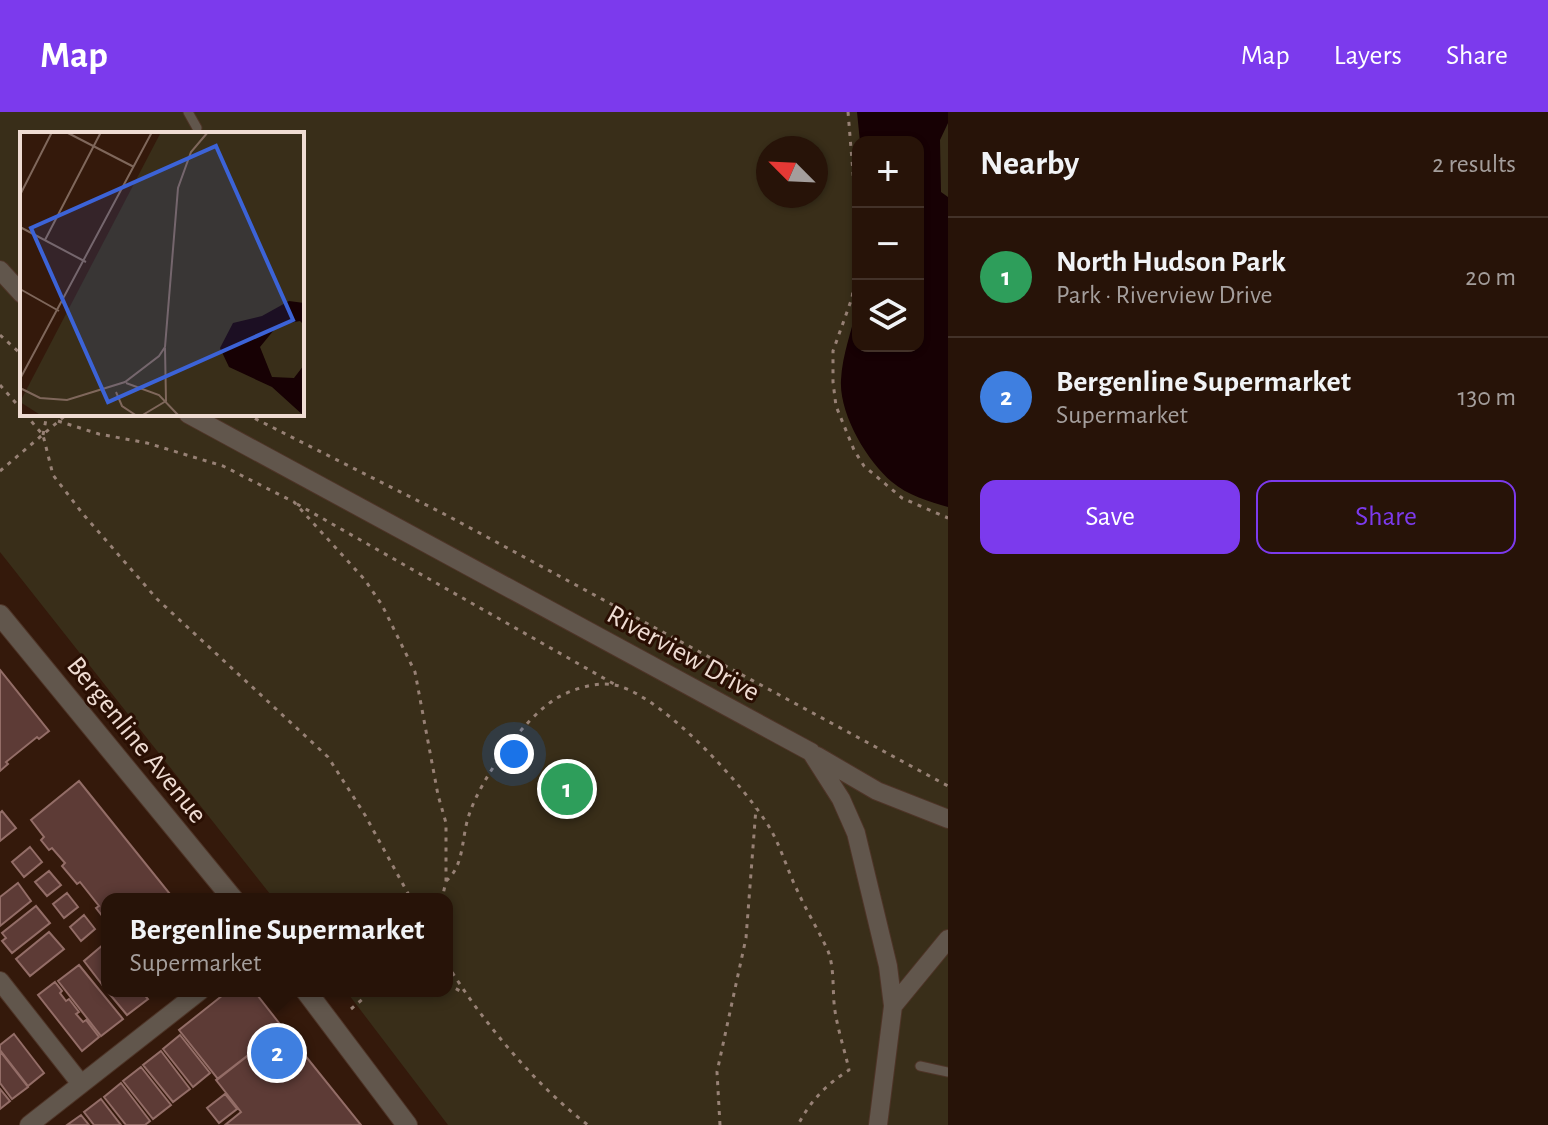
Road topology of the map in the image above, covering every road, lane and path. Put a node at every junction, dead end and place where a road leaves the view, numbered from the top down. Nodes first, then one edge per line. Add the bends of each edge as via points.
1 (188, 112) edge
2 (848, 112) edge
3 (197, 128) dead end
4 (856, 208) edge
5 (0, 270) edge
6 (854, 280) edge
7 (20, 292) edge
8 (0, 335) edge
9 (20, 353) edge
10 (0, 385) edge
11 (20, 408) edge
12 (27, 416) edge
13 (47, 416) edge
14 (64, 416) edge
15 (192, 416) edge
16 (250, 416) edge
17 (58, 421) junction
18 (43, 435) junction
19 (0, 471) edge
20 (294, 502) junction
21 (948, 518) edge
22 (0, 615) edge
23 (618, 686) junction
24 (811, 752) junction
25 (948, 786) edge
26 (756, 807) junction
27 (948, 819) edge
28 (446, 881) junction
29 (228, 893) edge
30 (408, 893) edge
31 (443, 893) edge
32 (948, 939) edge
33 (453, 974) edge
34 (0, 981) edge
35 (453, 987) edge
36 (464, 993) junction
37 (192, 997) edge
38 (311, 997) edge
39 (365, 997) edge
40 (893, 1006) junction
41 (351, 1009) dead end
42 (920, 1066) dead end
43 (948, 1072) edge
44 (81, 1084) junction
45 (29, 1125) edge
46 (407, 1125) edge
47 (588, 1125) edge
48 (720, 1125) edge
49 (798, 1125) edge
50 (878, 1125) edge

1 - 3 lane
2 - 4 path
5 - 7 street
6 - 21 path via 833,351 836,406 864,466 902,498
8 - 9 path
10 - 11 path
12 - 18 path
13 - 18 path
14 - 17 path
15 - 24 street, Riverview Drive
16 - 25 path via 462,523
17 - 18 path
17 - 20 path via 223,466
18 - 19 path
18 - 30 path via 53,475 157,599 328,757
20 - 23 path
20 - 28 path via 365,580 415,672 446,823
22 - 29 street, Bergenline Avenue
23 - 26 path via 685,728
23 - 28 path via 584,686 555,699 511,742 469,812 457,872
24 - 27 street via 877,791
24 - 40 street, Riverview Drive via 856,833
26 - 48 path via 746,938 717,1072
26 - 49 path via 829,954 849,1070 831,1081
28 - 31 path
32 - 40 street
33 - 36 path
34 - 44 street
35 - 36 path
36 - 47 path via 522,1063
37 - 44 street
38 - 46 street
39 - 41 path
40 - 50 street, Riverview Drive
42 - 43 lane
44 - 45 street

